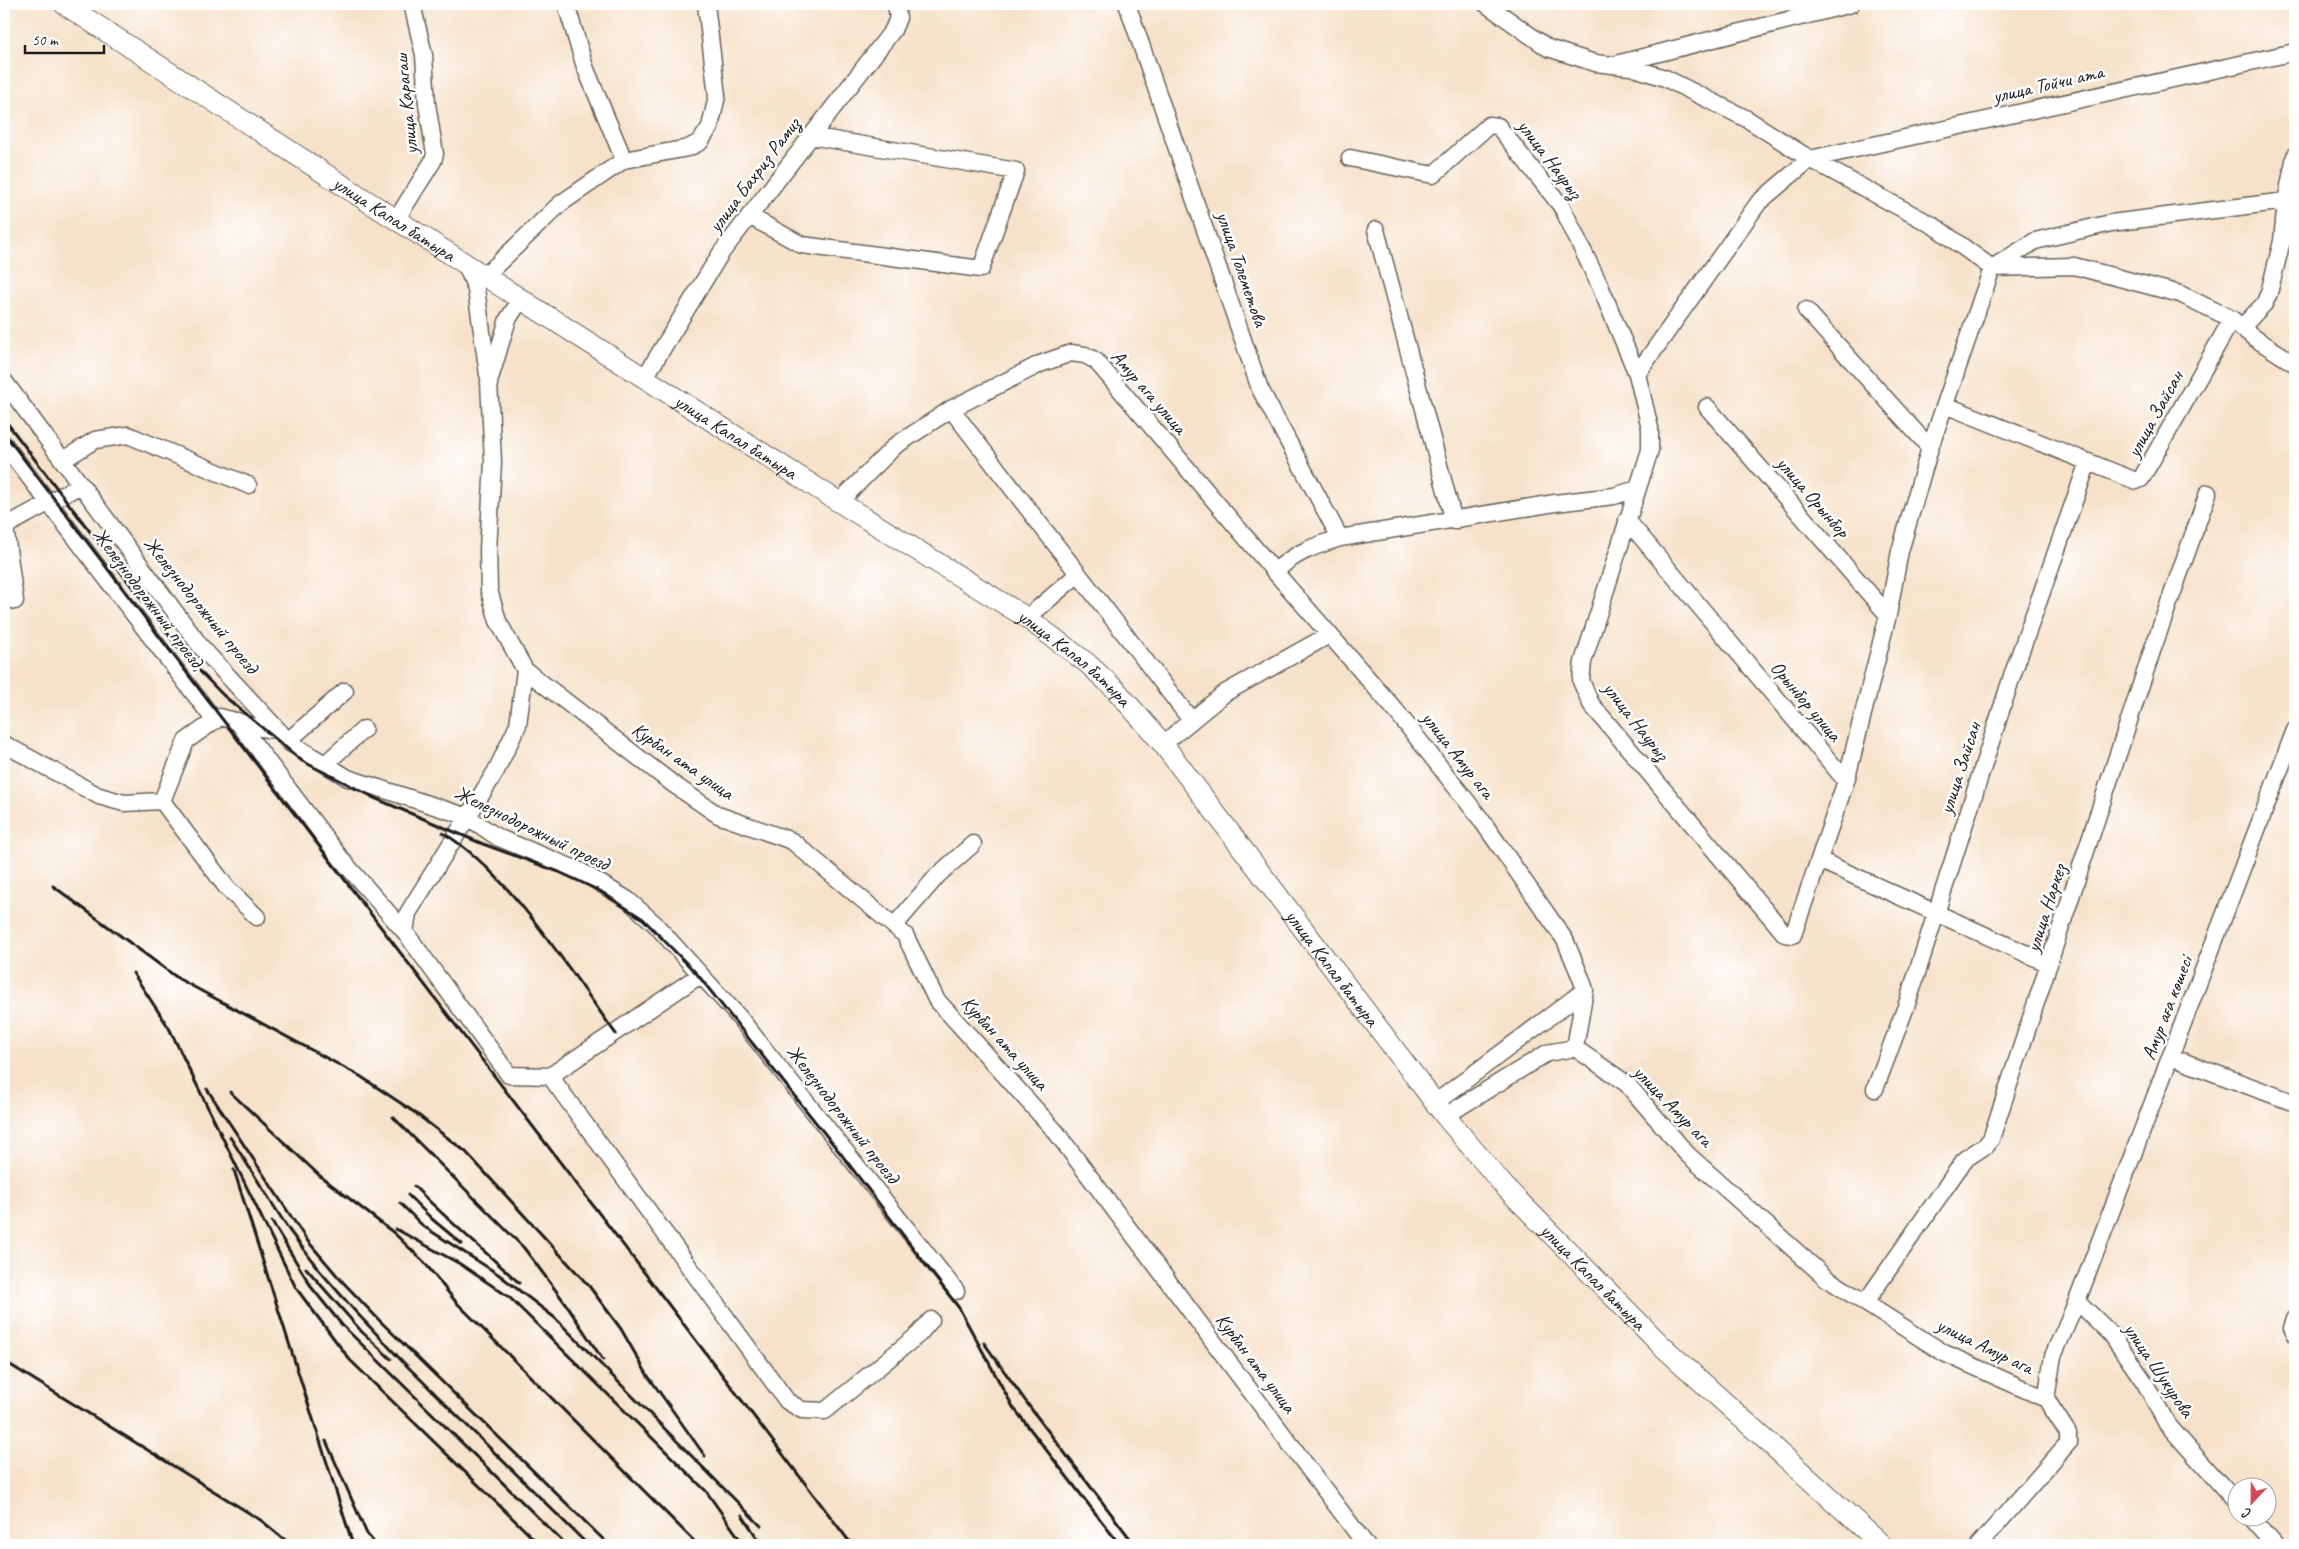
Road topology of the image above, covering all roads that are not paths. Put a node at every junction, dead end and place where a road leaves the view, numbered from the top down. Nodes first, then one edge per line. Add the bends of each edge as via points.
1 (64, 4) edge
2 (412, 4) edge
3 (566, 4) edge
4 (706, 4) edge
5 (896, 4) edge
6 (1127, 4) edge
7 (1486, 4) edge
8 (1851, 4) edge
9 (2295, 52) edge
10 (1611, 65) junction
11 (810, 136) junction
12 (2295, 156) edge
13 (1350, 158) dead end
14 (1810, 158) junction
15 (624, 160) junction
16 (2286, 201) junction
17 (749, 216) junction
18 (396, 220) junction
19 (1376, 230) dead end
20 (2295, 230) edge
21 (2282, 241) junction
22 (466, 265) junction
23 (1992, 268) junction
24 (485, 276) junction
25 (521, 299) junction
26 (1806, 310) dead end
27 (2237, 324) junction
28 (2295, 364) edge
29 (1637, 374) junction
30 (644, 377) junction
31 (4, 381) edge
32 (489, 382) junction
33 (1945, 405) junction
34 (1706, 406) dead end
35 (951, 409) junction
36 (4, 444) edge
37 (1930, 448) junction
38 (62, 460) junction
39 (2088, 462) junction
40 (81, 485) junction
41 (248, 485) dead end
42 (1637, 489) junction
43 (2208, 492) dead end
44 (839, 502) junction
45 (48, 503) junction
46 (1627, 520) junction
47 (1454, 521) junction
48 (5, 526) edge
49 (1340, 538) junction
50 (1275, 572) junction
51 (1078, 574) junction
52 (15, 601) dead end
53 (1888, 615) junction
54 (1027, 618) junction
55 (1329, 635) junction
56 (525, 670) junction
57 (345, 691) dead end
58 (1191, 720) junction
59 (215, 721) junction
60 (238, 721) junction
61 (364, 729) dead end
62 (2295, 730) edge
63 (283, 735) junction
64 (4, 744) edge
65 (1163, 744) junction
66 (324, 764) junction
67 (1846, 782) junction
68 (162, 801) junction
69 (468, 817) junction
70 (973, 844) dead end
71 (1819, 860) junction
72 (1936, 914) junction
73 (257, 917) dead end
74 (894, 926) junction
75 (405, 932) junction
76 (2050, 964) junction
77 (700, 975) junction
78 (1585, 990) junction
79 (1575, 1048) junction
80 (2171, 1057) junction
81 (550, 1076) junction
82 (1875, 1089) dead end
83 (2295, 1103) edge
84 (1440, 1109) junction
85 (956, 1291) dead end
86 (2078, 1302) junction
87 (1865, 1303) junction
88 (2295, 1318) edge
89 (931, 1320) dead end
90 (2295, 1334) edge
91 (2046, 1399) junction
92 (2226, 1491) edge
93 (2259, 1526) edge
94 (1366, 1545) edge
95 (1882, 1545) edge
96 (1979, 1545) edge
97 (2275, 1545) edge

1 - 18 main road, улица Капал батыра
2 - 18 street, улица Карагаш via 424,55 435,154
3 - 15 street via 585,67
4 - 15 street via 717,96 710,127 700,142 688,148
5 - 11 street, улица Бахриз Рамиз via 898,18 893,30
6 - 49 street, улица Толеметова via 1260,389
7 - 10 street via 1548,48 1594,64
8 - 10 street
9 - 14 street, улица Тойчи ата
10 - 14 street via 1631,67 1665,78 1747,119
11 - 17 street, улица Бахриз Рамиз
11 - 17 street via 1016,171 981,269 802,245
12 - 16 street
13 - 29 street, улица Наурыз via 1433,175 1489,125 1498,126 1562,207
14 - 23 street via 1934,226
14 - 29 street via 1759,202
15 - 24 street via 560,204
16 - 21 street
16 - 23 street via 2111,224 2035,241
17 - 30 street, улица Бахриз Рамиз via 721,253
18 - 22 main road, улица Капал батыра
19 - 47 street
20 - 21 street
21 - 27 street via 2264,304
22 - 24 main road, улица Капал батыра
22 - 32 street via 476,290
23 - 27 street via 2074,266 2180,294
23 - 33 street
24 - 25 main road, улица Капал батыра
25 - 30 main road, улица Капал батыра
25 - 32 street via 508,318
26 - 37 street
27 - 28 street
27 - 39 street, улица Зайсан via 2144,477 2136,481
29 - 42 street, улица Наурыз via 1650,428 1650,450
30 - 44 main road, улица Капал батыра
31 - 38 street, Железнодорожный проезд
32 - 56 street via 493,462 489,590 498,621
33 - 37 street
33 - 39 street, улица Зайсан
34 - 53 street, улица Орынбор
35 - 44 street, Амур ага улица via 895,446
35 - 50 street, Амур ага улица via 1040,364 1071,353 1086,355 1096,361
35 - 51 street
36 - 45 street, Железнодорожный проезд,
37 - 53 street via 1900,551
38 - 40 street, Железнодорожный проезд
38 - 41 street via 94,440 128,435
39 - 72 street, улица Зайсан via 2012,676
40 - 45 street
40 - 63 street, Железнодорожный проезд via 202,647
42 - 46 street, улица Наурыз
42 - 47 street via 1614,496
43 - 76 street, улица Наркез via 2152,651
44 - 54 main road, улица Капал батыра
45 - 48 street
45 - 59 street, Железнодорожный проезд,
46 - 67 street, Орынбор улица
46 - 71 street, улица Наурыз via 1583,662 1580,681 1591,704 1785,934 1795,933
47 - 49 street
48 - 52 street
49 - 50 street via 1305,549
50 - 55 street, улица Амур ага
51 - 54 street
51 - 58 street
53 - 67 street
54 - 65 main road, улица Капал батыра via 1087,663 1115,689
55 - 58 street via 1225,693
55 - 78 street, улица Амур ага via 1396,712 1480,818 1565,940
56 - 69 street via 518,724 496,771
56 - 74 street, Курбан ата улица via 718,815 792,841
57 - 63 street
58 - 65 street
59 - 60 street via 220,717
59 - 68 street via 186,741
60 - 63 street
60 - 75 street via 342,860
61 - 66 street
62 - 80 street, Амур аға көшесі
63 - 66 street, Железнодорожный проезд
64 - 68 street via 99,796 124,804
65 - 84 main road, улица Капал батыра
66 - 69 street, Железнодорожный проезд via 348,778
67 - 71 street
68 - 73 street via 227,888
69 - 75 street via 408,912
69 - 77 street, Железнодорожный проезд via 497,837 580,871 628,900 654,923
70 - 74 street via 938,875
71 - 72 street
72 - 76 street
72 - 82 street, улица Зайсан
74 - 94 street, Курбан ата улица via 905,935 936,999 1056,1132
75 - 81 street via 509,1076
76 - 87 street, улица Наркез via 1990,1139 1965,1159
77 - 81 street
77 - 85 street, Железнодорожный проезд via 738,1016
78 - 79 street
78 - 84 street
79 - 84 street via 1547,1052
79 - 87 street, улица Амур ага via 1627,1084 1687,1154 1826,1278
80 - 83 street
80 - 86 street, Амур аға көшесі
81 - 89 street via 787,1400 802,1410 825,1411 919,1334
84 - 95 main road, улица Капал батыра via 1505,1187 1661,1346
86 - 91 street via 2053,1356
86 - 92 street, улица Шукурова via 2112,1335 2145,1383 2167,1424
87 - 91 street, улица Амур ага via 1944,1353
88 - 90 street via 2292,1328
91 - 96 street via 2068,1433 2068,1442
93 - 97 street

